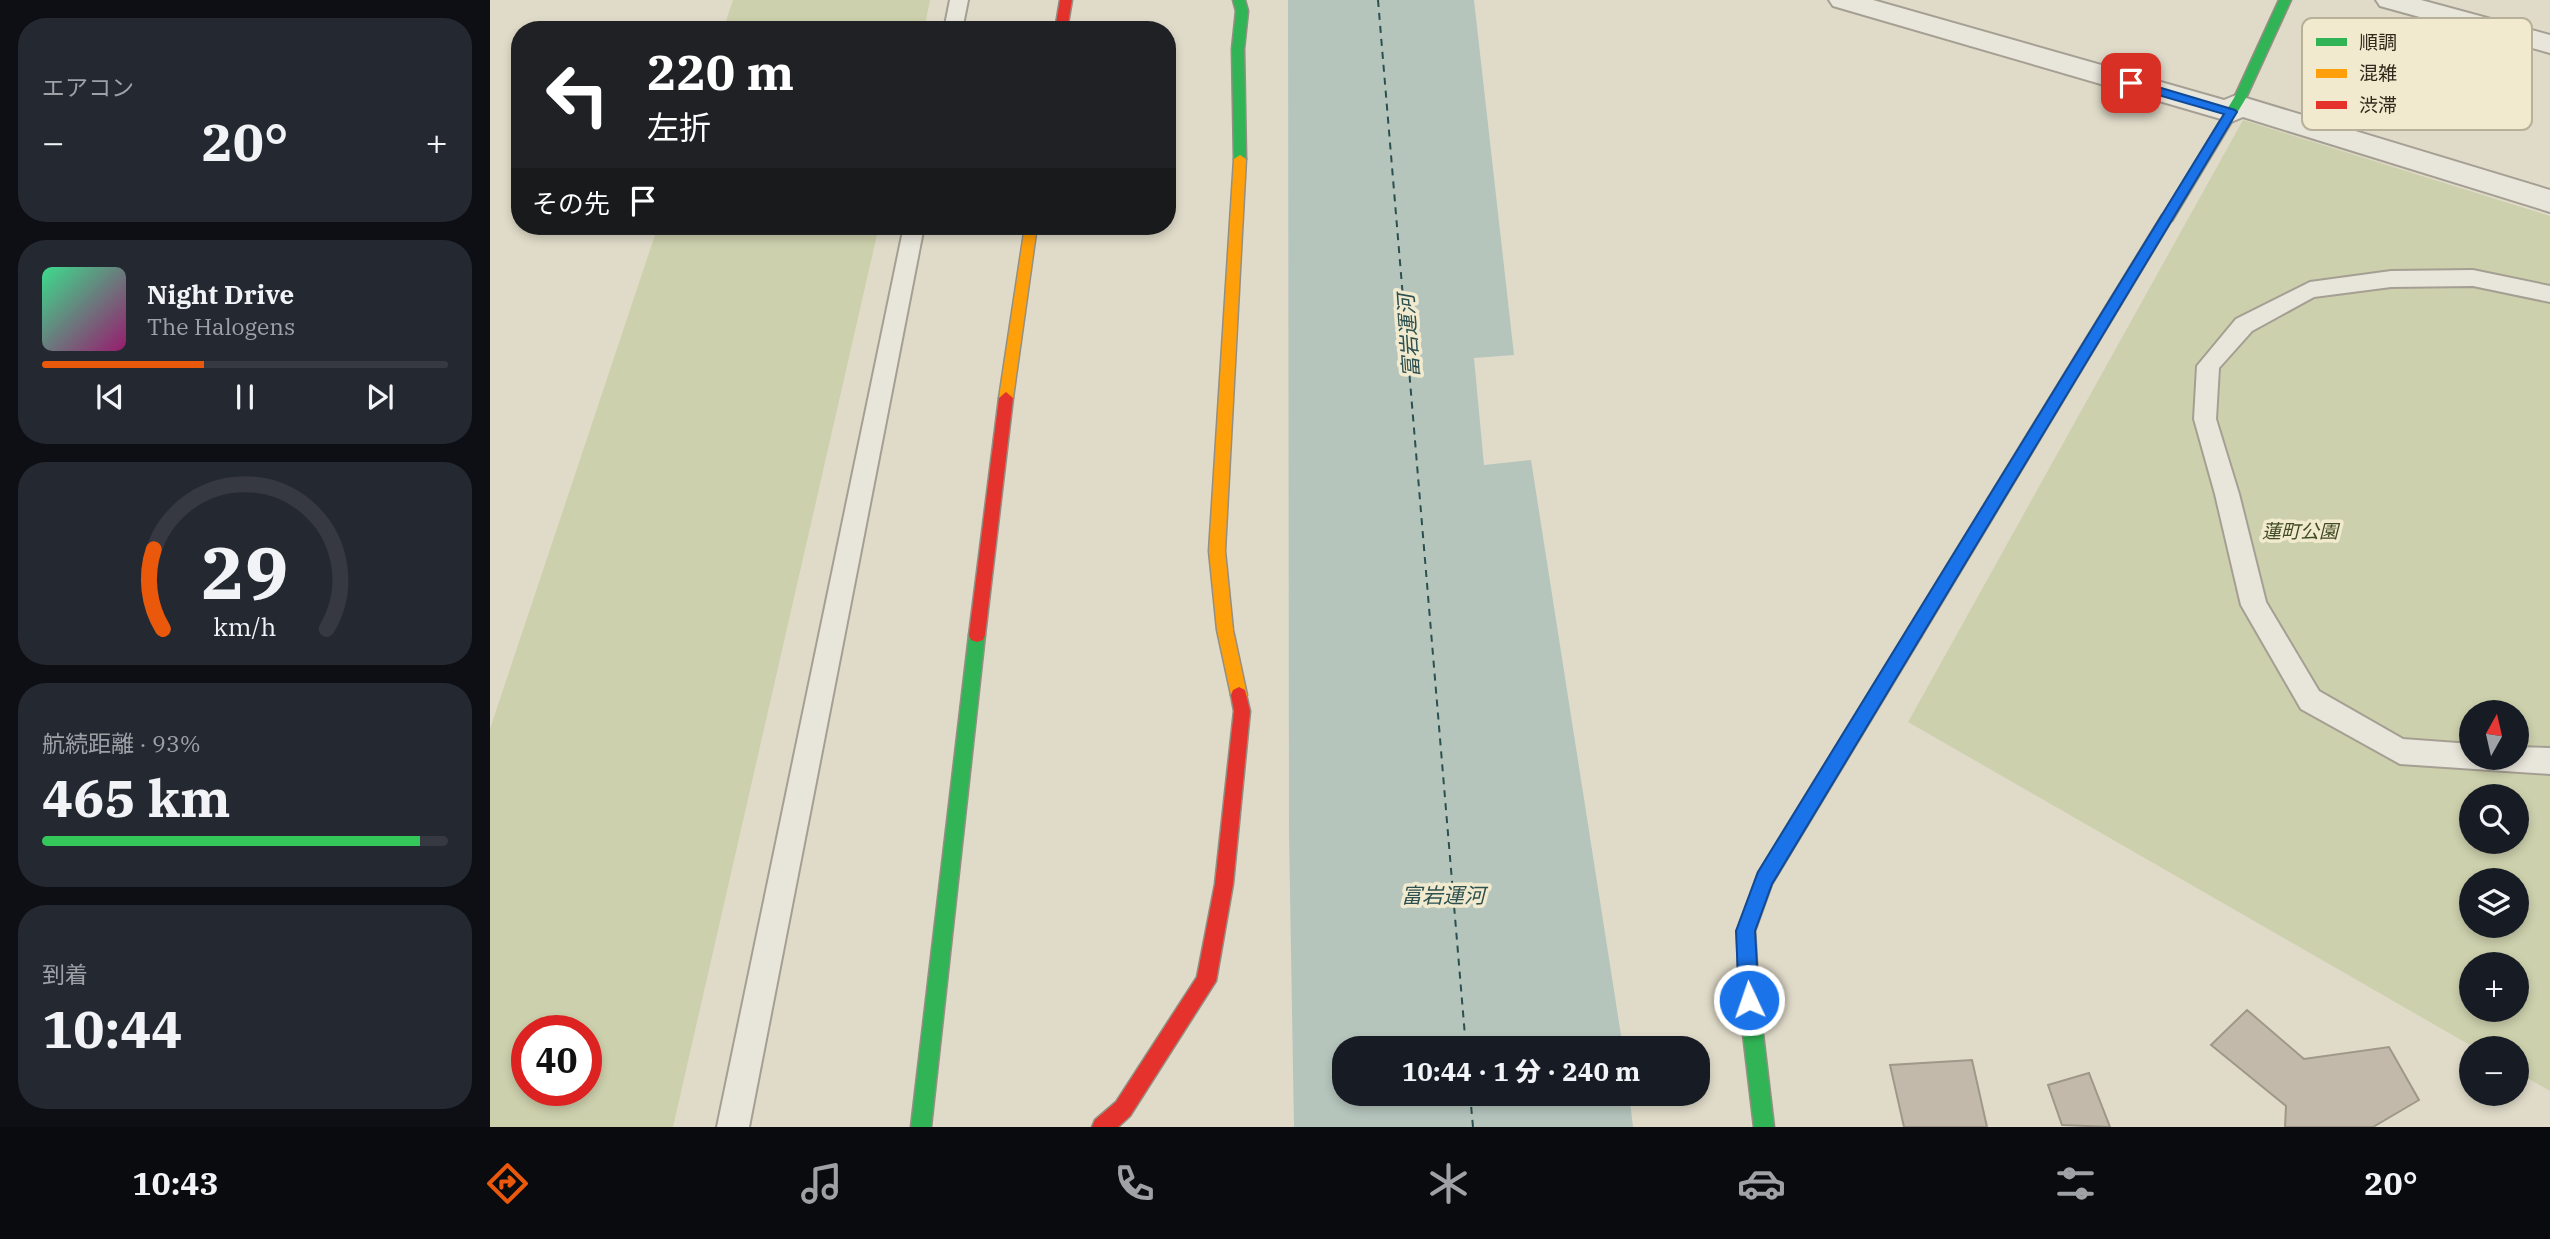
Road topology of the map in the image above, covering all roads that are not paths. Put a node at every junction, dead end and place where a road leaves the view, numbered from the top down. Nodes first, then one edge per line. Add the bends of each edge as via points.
1 (959, 0) edge
2 (1066, 0) edge
3 (1239, 0) edge
4 (1843, 0) edge
5 (2285, 0) edge
6 (2390, 0) edge
7 (2455, 18) edge
8 (955, 21) edge
9 (1062, 21) edge
10 (2532, 39) edge
11 (2550, 44) edge
12 (2233, 108) junction
13 (2302, 128) edge
14 (2308, 130) edge
15 (2550, 201) edge
16 (912, 235) edge
17 (1030, 235) edge
18 (2550, 294) edge
19 (2459, 756) edge
20 (2529, 760) edge
21 (2550, 761) edge
22 (733, 1127) edge
23 (921, 1127) edge
24 (1102, 1127) edge
25 (1764, 1127) edge

1 - 8 lane
2 - 9 street
3 - 24 street via 1240,167 1217,551 1242,711 1224,884 1206,981 1123,1109
4 - 12 street
5 - 12 street
6 - 7 street
10 - 11 street
12 - 13 street
12 - 25 street via 1764,879 1746,931
14 - 15 street
16 - 22 lane
17 - 23 street via 997,456
18 - 19 lane via 2473,278 2391,279 2310,290 2244,325 2208,366 2205,419 2254,605 2311,700 2400,751
20 - 21 lane

